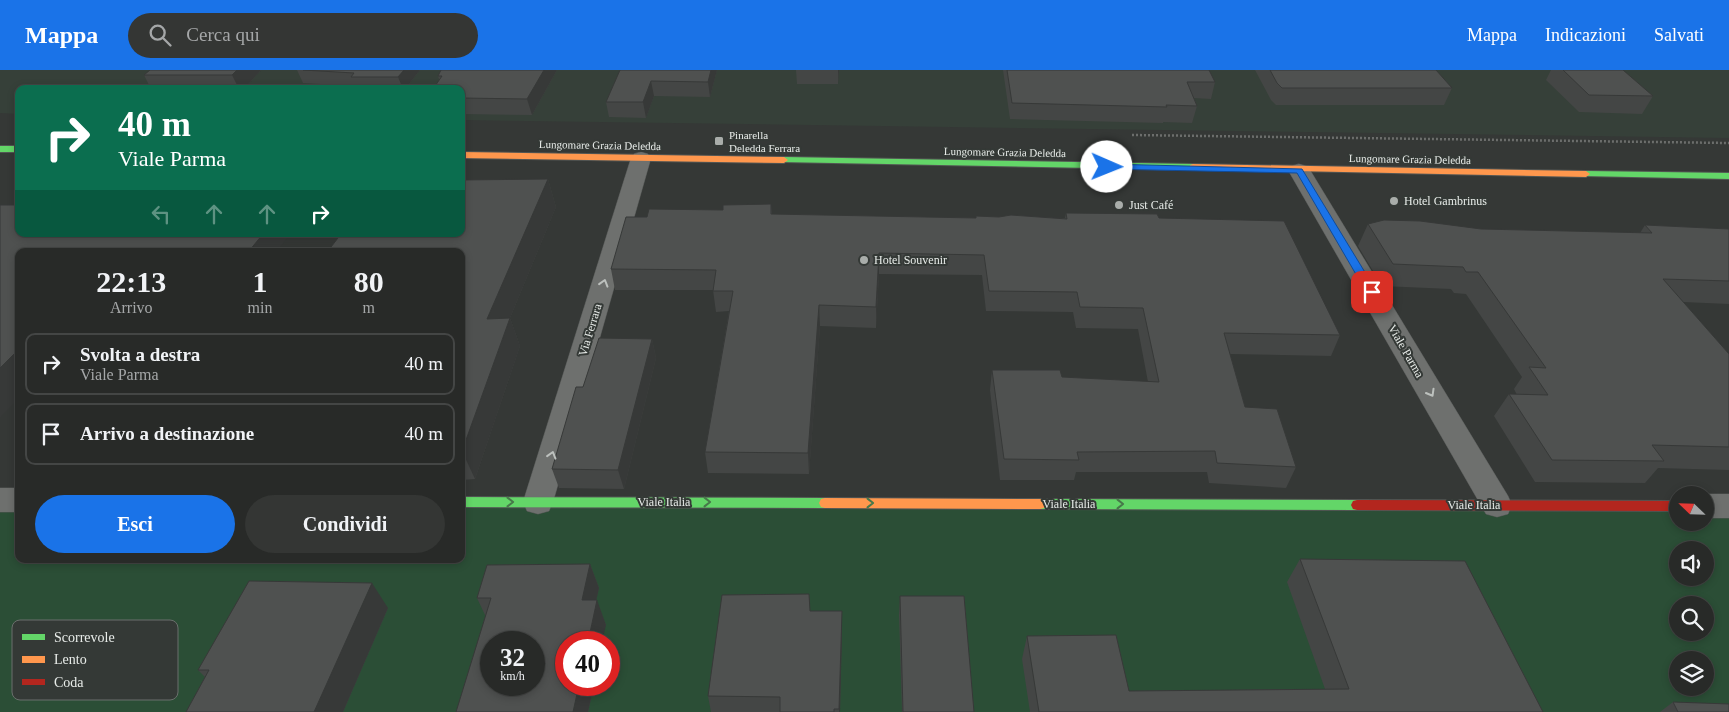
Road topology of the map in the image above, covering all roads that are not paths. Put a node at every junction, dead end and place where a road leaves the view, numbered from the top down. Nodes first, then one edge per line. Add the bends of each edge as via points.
1 (0, 149) edge
2 (15, 149) edge
3 (465, 155) edge
4 (641, 158) junction
5 (1299, 170) junction
6 (1729, 176) edge
7 (0, 500) edge
8 (15, 500) edge
9 (465, 502) edge
10 (538, 502) junction
11 (1497, 505) junction
12 (1669, 506) edge
13 (1714, 506) edge
14 (1729, 506) edge

1 - 2 street
3 - 4 street, Lungomare Grazia Deledda
4 - 5 street, Lungomare Grazia Deledda
10 -> 4 street, Via Ferrara
5 - 6 street, Lungomare Grazia Deledda
5 -> 11 street, Viale Parma
7 - 8 street
9 -> 10 street, Viale Italia
10 -> 11 street, Viale Italia
11 - 12 street, Viale Italia
13 - 14 street

